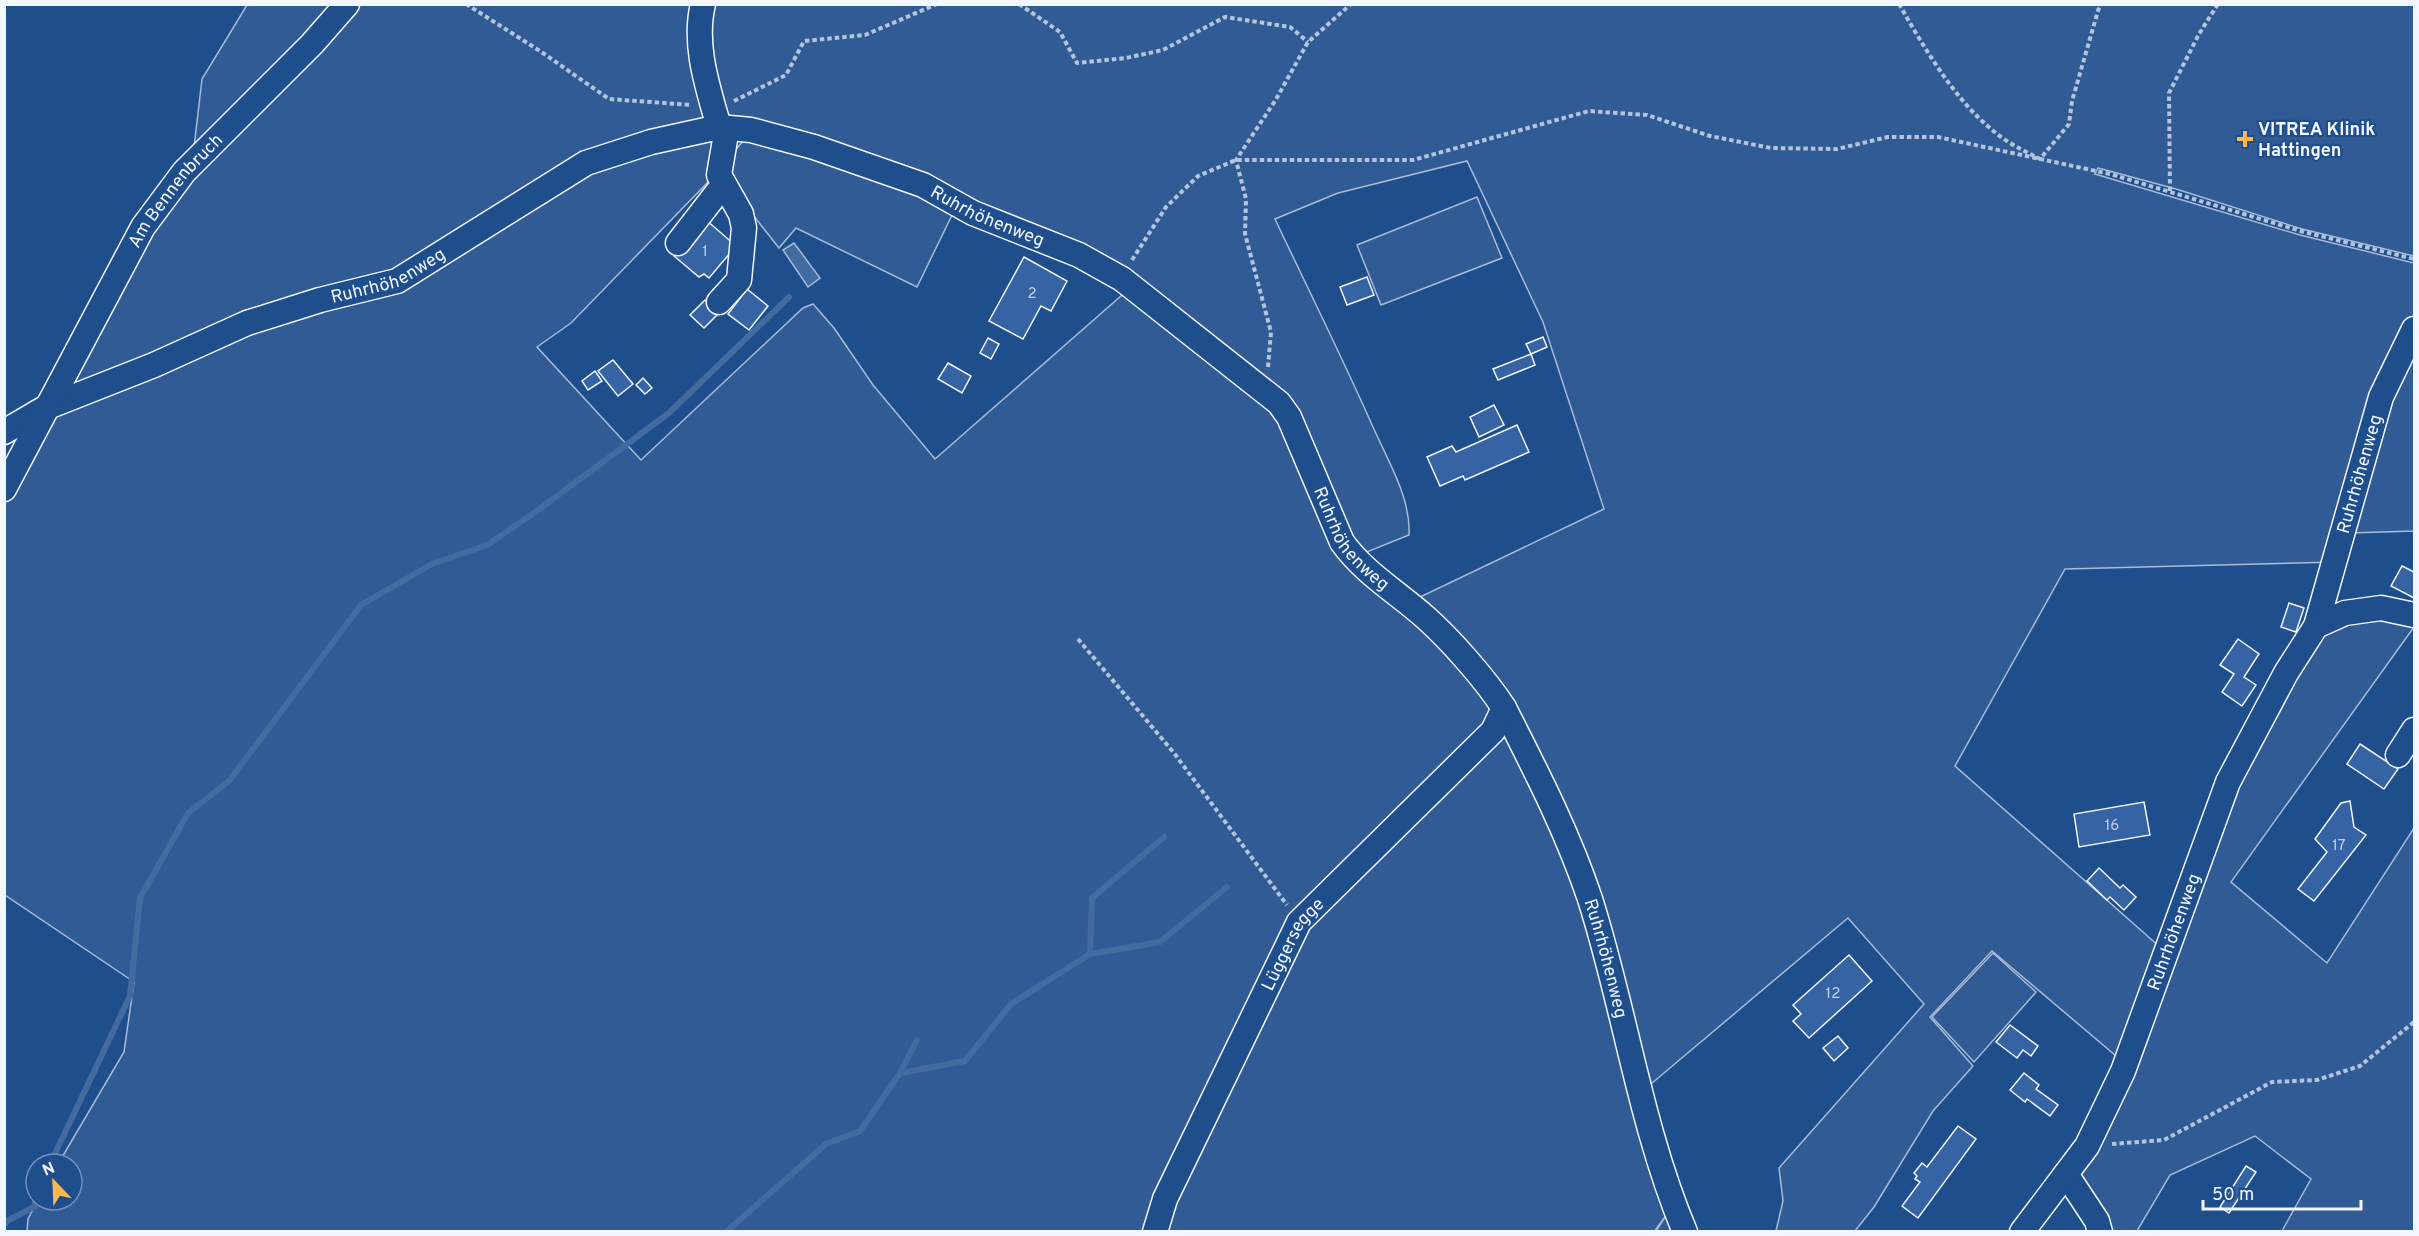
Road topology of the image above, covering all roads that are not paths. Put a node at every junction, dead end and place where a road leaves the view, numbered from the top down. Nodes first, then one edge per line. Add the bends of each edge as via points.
1 (347, 4) edge
2 (703, 4) edge
3 (723, 128) junction
4 (723, 184) junction
5 (678, 243) dead end
6 (719, 302) dead end
7 (2415, 329) edge
8 (45, 408) junction
9 (4, 432) edge
10 (4, 489) edge
11 (2415, 615) edge
12 (2316, 626) junction
13 (1504, 708) junction
14 (2415, 730) edge
15 (2398, 755) dead end
16 (2066, 1174) junction
17 (1155, 1232) edge
18 (1685, 1232) edge
19 (2022, 1232) edge
20 (2100, 1232) edge

1 - 8 street, Am Bennenbruch via 184,172 157,208 130,248 79,352
2 - 3 street via 699,27 703,66
3 - 4 street via 719,175
3 - 8 street, Ruhrhöhenweg via 651,142 586,163 397,281 247,323
3 - 13 street, Ruhrhöhenweg via 751,130 814,147 923,185 973,213 1079,255 1122,279 1260,385 1289,417 1342,542 1354,559 1428,619
4 - 5 street
4 - 6 street via 741,214 744,228 739,280
7 - 12 street, Ruhrhöhenweg via 2381,397
8 - 9 street, Ruhrhöhenweg
8 - 10 street, Am Bennenbruch
11 - 12 street via 2381,609 2345,614
12 - 16 street, Ruhrhöhenweg via 2286,673 2228,782 2122,1071 2087,1146
13 - 17 street, Lüggersegge via 1493,731 1299,922 1165,1199
13 - 18 street, Ruhrhöhenweg via 1552,801 1590,899 1660,1165
14 - 15 street
16 - 19 street, Ruhrhöhenweg
16 - 20 street

